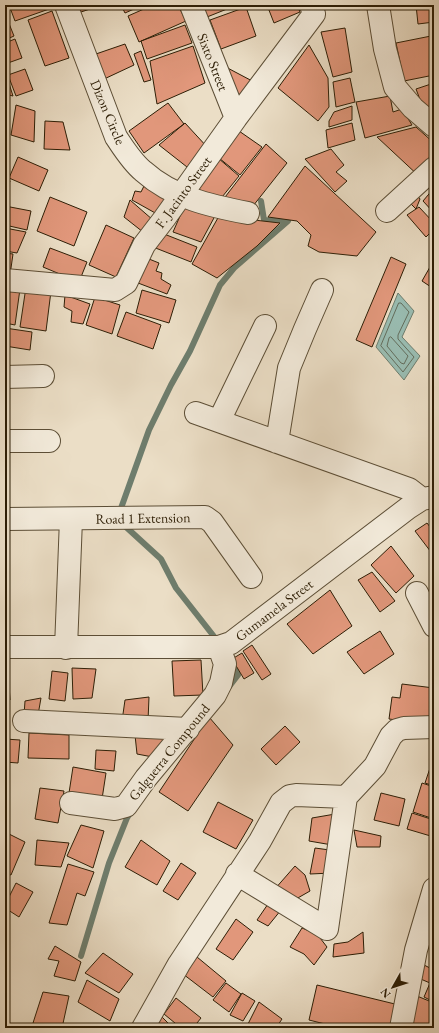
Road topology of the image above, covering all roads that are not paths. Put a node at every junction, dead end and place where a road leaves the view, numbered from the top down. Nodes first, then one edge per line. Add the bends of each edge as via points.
1 (66, 5) edge
2 (191, 5) edge
3 (311, 5) edge
4 (378, 5) edge
5 (236, 118) junction
6 (434, 126) edge
7 (434, 168) edge
8 (181, 196) junction
9 (387, 211) dead end
10 (248, 213) dead end
11 (5, 280) edge
12 (322, 290) dead end
13 (265, 326) dead end
14 (5, 376) edge
15 (43, 376) dead end
16 (196, 413) dead end
17 (219, 421) junction
18 (5, 441) edge
19 (49, 441) dead end
20 (276, 442) junction
21 (428, 498) edge
22 (71, 518) junction
23 (5, 519) edge
24 (251, 577) dead end
25 (418, 593) dead end
26 (434, 626) edge
27 (5, 647) edge
28 (219, 647) junction
29 (66, 648) junction
30 (24, 721) dead end
31 (434, 727) edge
32 (188, 730) junction
33 (346, 797) junction
34 (71, 803) dead end
35 (237, 874) junction
36 (434, 888) edge
37 (143, 1028) edge
38 (402, 1028) edge

1 - 8 street, Dizon Circle via 116,137 143,171
2 - 5 street, Sixto Street
3 - 5 street, F. Jacinto Street via 314,14
4 - 6 street via 385,49 395,87 413,108
5 - 8 street, F. Jacinto Street
7 - 9 street
8 - 10 street, Dizon Circle via 212,206
8 - 11 street, F. Jacinto Street via 144,245 126,283 115,290
12 - 20 street via 289,368
13 - 17 street
14 - 15 street
16 - 17 street
17 - 20 street
18 - 19 street
20 - 21 street
21 - 28 street, Gumamela Street via 408,508 231,643
22 - 23 street, Road 1 Extension
22 - 24 street, Road 1 Extension via 205,517 212,522
22 - 29 street
25 - 26 street
27 - 29 street, Gumamela Street
28 - 29 street, Gumamela Street
28 - 32 street, Galguerra Compound via 225,664 221,683
30 - 32 street
31 - 33 street via 397,730 374,766
32 - 34 street, Galguerra Compound via 146,778 126,806 115,809
33 - 35 street via 296,794 290,796 281,803 260,841
33 - 35 street via 327,929
35 - 37 street via 179,964
36 - 38 street via 416,950

